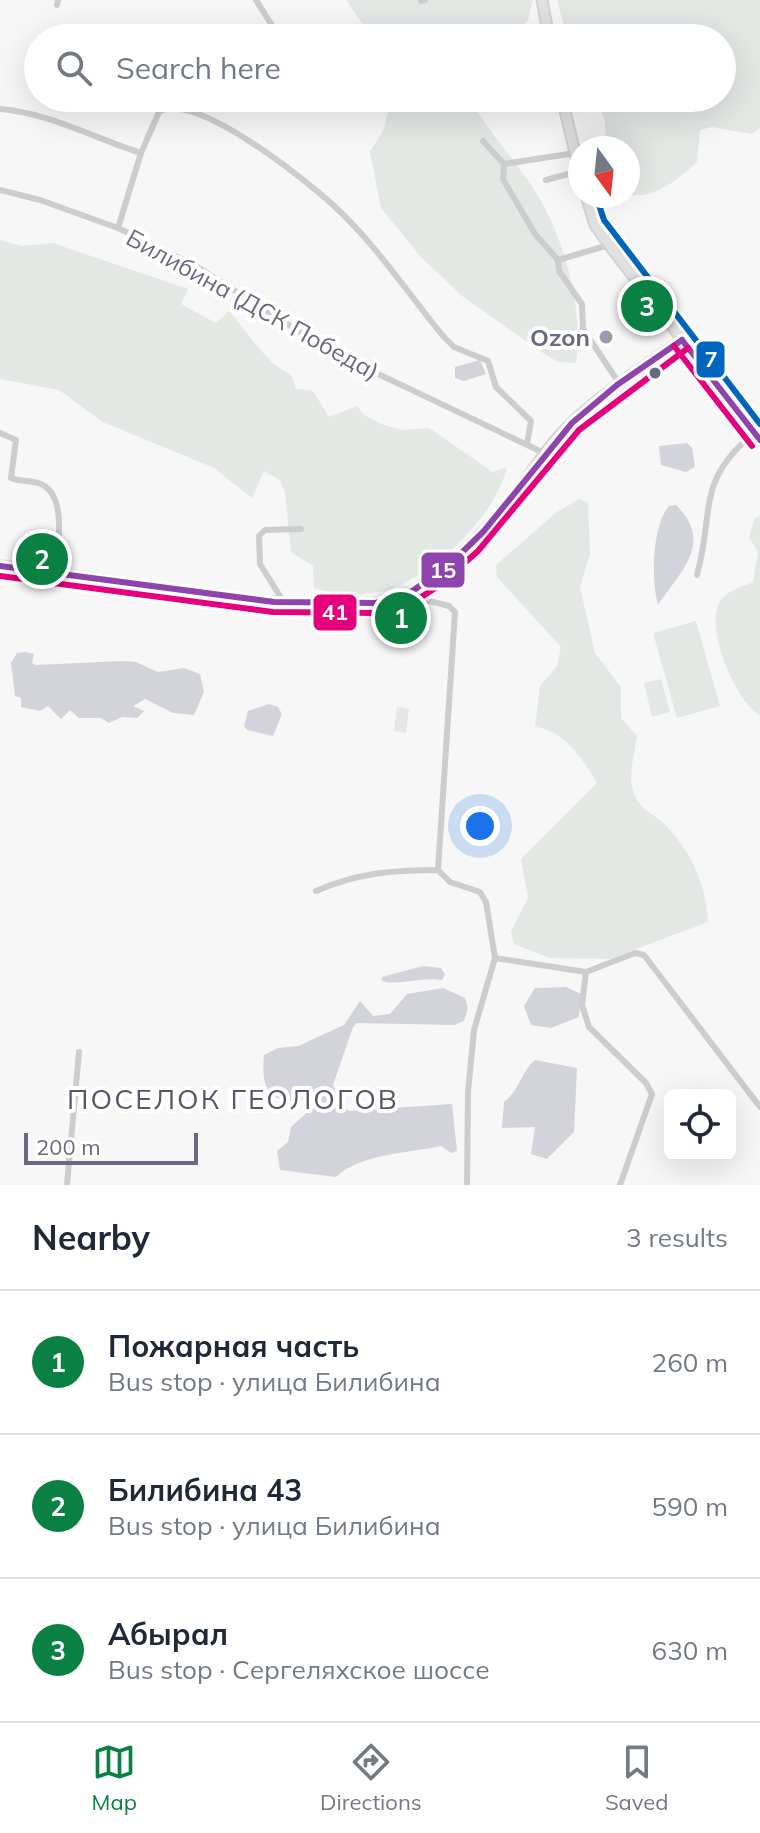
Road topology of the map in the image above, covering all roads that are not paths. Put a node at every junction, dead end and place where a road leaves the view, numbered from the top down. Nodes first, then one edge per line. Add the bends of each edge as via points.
1 (256, 0) edge
2 (542, 0) edge
3 (271, 24) edge
4 (546, 24) edge
5 (0, 109) edge
6 (159, 112) edge
7 (196, 112) edge
8 (565, 112) edge
9 (571, 136) edge
10 (483, 141) dead end
11 (141, 153) junction
12 (568, 154) edge
13 (504, 164) junction
14 (568, 175) edge
15 (546, 180) dead end
16 (0, 190) edge
17 (590, 208) edge
18 (118, 228) junction
19 (609, 245) junction
20 (558, 260) junction
21 (682, 340) junction
22 (619, 383) junction
23 (0, 433) edge
24 (757, 436) edge
25 (527, 444) junction
26 (544, 453) junction
27 (301, 529) dead end
28 (0, 566) edge
29 (57, 572) junction
30 (697, 575) dead end
31 (406, 595) junction
32 (283, 601) junction
33 (438, 870) junction
34 (316, 891) dead end
35 (495, 958) junction
36 (586, 972) junction
37 (79, 1052) dead end
38 (760, 1107) edge
39 (67, 1185) edge
40 (467, 1185) edge
41 (620, 1185) edge

1 - 3 street
2 - 4 main road
5 - 11 street via 39,114
6 - 11 street
7 - 25 street via 219,122 304,182 353,226 454,347 488,361 496,387 531,421
8 - 9 main road
10 - 13 street
11 - 18 street
12 - 13 street
13 - 20 street via 503,179 535,234
14 - 15 street
16 - 18 street, Билибина (ДСК Победа)
17 - 19 main road
18 - 25 street, Билибина (ДСК Победа) via 196,266 328,350
19 - 20 street
19 - 21 main road
20 - 22 street via 559,271 582,304 583,329
21 - 22 main road
21 - 24 main road
22 - 26 main road
23 - 29 street via 16,440 11,478 38,482 53,494
24 - 30 street via 734,449 715,475
25 - 26 street, Билибина (ДСК Победа)
26 - 31 main road via 504,509
27 - 32 street via 265,530 259,536 260,564
28 - 29 main road
29 - 32 main road
31 - 32 main road via 340,606
31 - 33 street via 455,612
33 - 34 street via 378,871
33 - 35 street via 450,882 480,892
35 - 36 street
35 - 40 street via 474,1030
36 - 38 street via 635,953 644,955
36 - 41 street via 583,1016 652,1094
37 - 39 street

